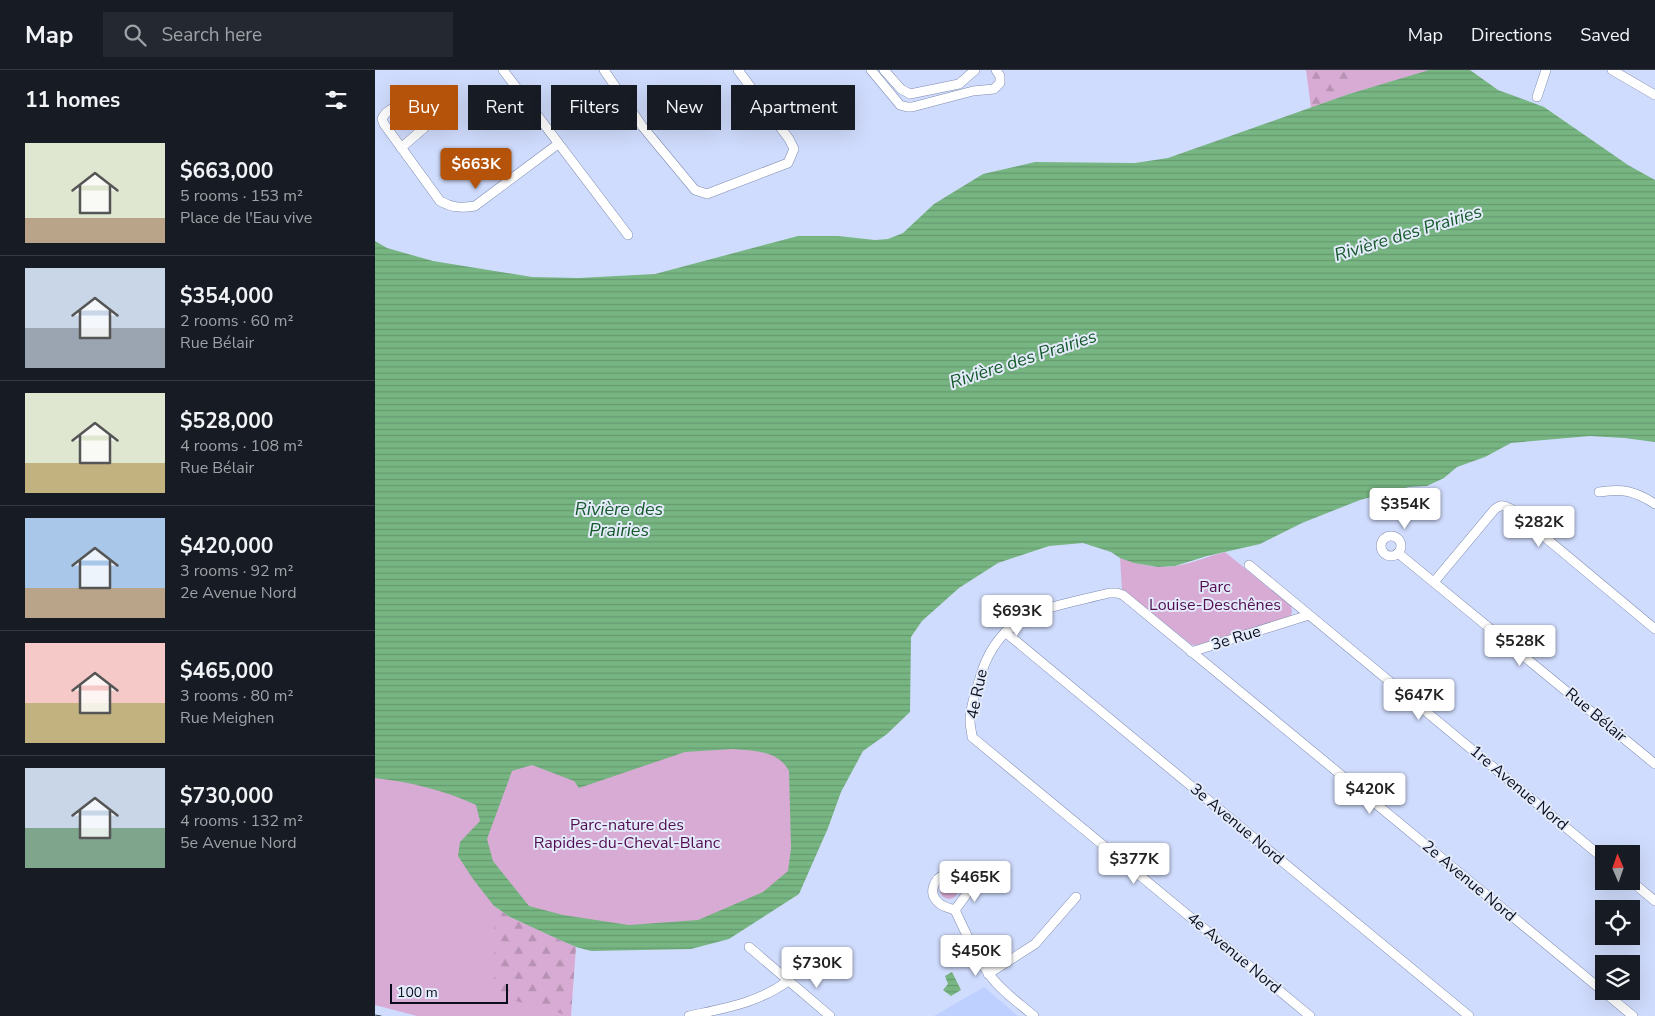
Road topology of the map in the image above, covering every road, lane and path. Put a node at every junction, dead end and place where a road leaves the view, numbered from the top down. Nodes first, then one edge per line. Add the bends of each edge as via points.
1 (503, 70) edge
2 (604, 70) edge
3 (738, 70) edge
4 (871, 70) edge
5 (884, 70) edge
6 (975, 70) edge
7 (996, 70) edge
8 (1546, 70) edge
9 (1612, 70) edge
10 (910, 94) junction
11 (1655, 96) edge
12 (1537, 97) dead end
13 (907, 107) junction
14 (558, 144) junction
15 (401, 148) junction
16 (628, 236) dead end
17 (1599, 492) dead end
18 (1655, 504) edge
19 (1398, 552) dead end
20 (1249, 565) dead end
21 (1434, 582) junction
22 (1120, 594) joint
23 (1309, 615) junction
24 (1655, 629) edge
25 (1005, 632) junction
26 (1191, 652) junction
27 (972, 737) joint
28 (1655, 764) edge
29 (1595, 851) edge
30 (1640, 888) edge
31 (1076, 897) dead end
32 (1655, 901) edge
33 (955, 910) dead end
34 (749, 947) dead end
35 (989, 974) junction
36 (788, 981) junction
37 (689, 1016) edge
38 (830, 1016) edge
39 (1034, 1016) edge
40 (1310, 1016) edge
41 (1469, 1016) edge
42 (1633, 1016) edge

1 - 14 street
2 - 3 street via 642,126 695,190 707,194 788,163 794,149
4 - 13 street via 900,105
5 - 10 street
6 - 10 street via 959,84
7 - 13 street via 1000,76 994,89
8 - 12 street
9 - 11 street
10 - 13 street
14 - 15 street via 475,206 463,208 441,201
14 - 16 street
15 - 15 street via 382,119 384,114 407,100 427,123
17 - 18 street via 1627,490
19 - 21 street, Rue Bélair
20 - 23 street, 1re Avenue Nord
21 - 24 street via 1494,510 1503,506 1511,509
21 - 28 street, Rue Bélair
22 - 25 street, 4e Rue via 1109,593 1041,611 1024,618
22 - 26 street, 2e Avenue Nord
23 - 26 street, 3e Rue
23 - 29 street, 1re Avenue Nord
25 - 27 street, 4e Rue via 984,662 970,722
25 - 41 street, 3e Avenue Nord
26 - 42 street, 2e Avenue Nord
27 - 40 street, 4e Avenue Nord
30 - 32 street
31 - 35 street via 1035,944
33 - 35 street
34 - 36 street
35 - 39 street
36 - 37 street via 773,992 738,1006
36 - 38 street

